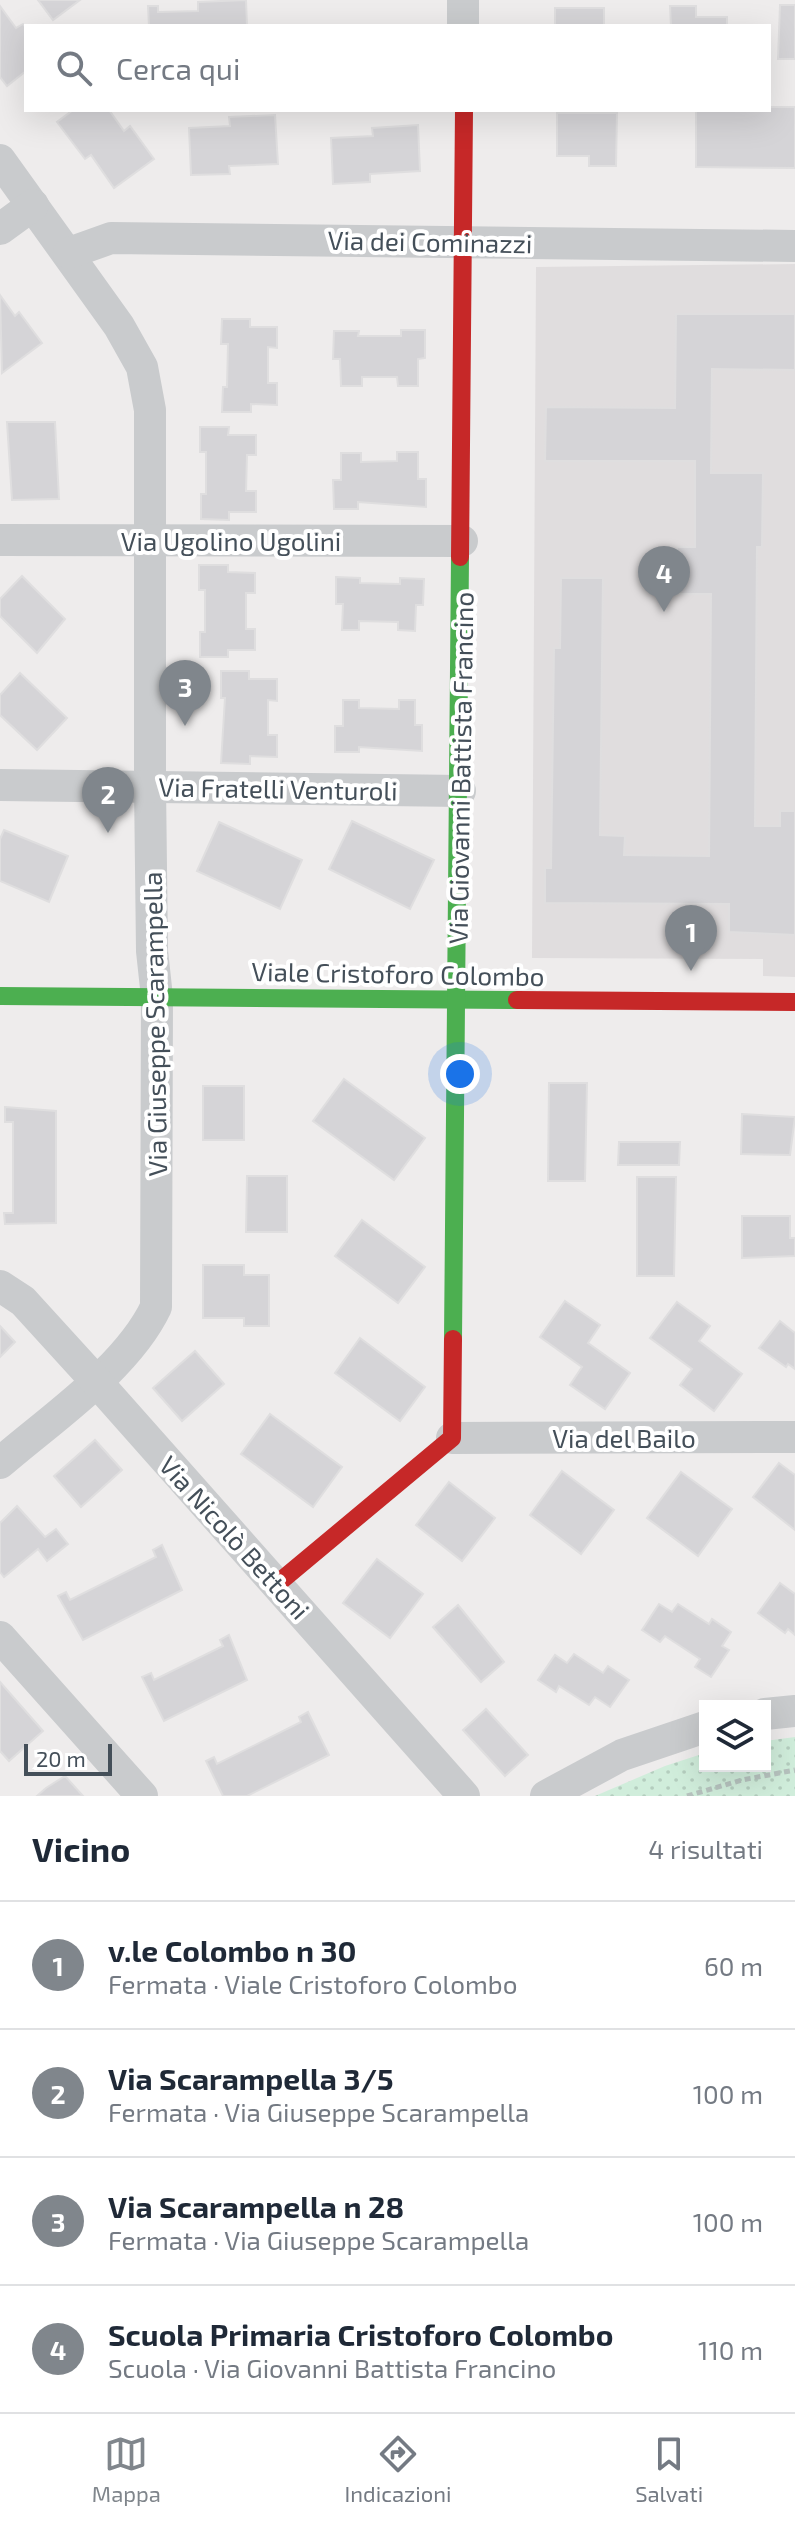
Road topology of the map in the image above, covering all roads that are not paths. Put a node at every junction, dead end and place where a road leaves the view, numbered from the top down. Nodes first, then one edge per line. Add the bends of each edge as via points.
1 (463, 0) edge
2 (463, 24) edge
3 (464, 112) edge
4 (0, 160) edge
5 (33, 205) junction
6 (0, 229) edge
7 (464, 242) junction
8 (795, 246) edge
9 (69, 253) junction
10 (0, 540) edge
11 (151, 540) junction
12 (462, 541) junction
13 (0, 785) edge
14 (150, 785) junction
15 (460, 791) junction
16 (0, 996) edge
17 (157, 997) junction
18 (456, 1000) junction
19 (795, 1002) edge
20 (0, 1286) edge
21 (95, 1380) junction
22 (795, 1437) edge
23 (452, 1438) junction
24 (0, 1463) edge
25 (277, 1584) junction
26 (0, 1637) edge
27 (795, 1711) edge
28 (771, 1713) edge
29 (699, 1729) edge
30 (142, 1796) edge
31 (464, 1796) edge
32 (546, 1796) edge

1 - 2 street
3 - 7 street, Via Giovanni Battista Francino
4 - 5 street, Via Giuseppe Scarampella
5 - 6 street
5 - 9 street, Via Giuseppe Scarampella
7 - 8 street, Via dei Cominazzi
7 - 9 street, Via dei Cominazzi via 111,238
7 - 12 street, Via Giovanni Battista Francino
9 - 11 street, Via Giuseppe Scarampella via 142,367 150,410
10 - 11 street, Via Ugolino Ugolini
11 - 12 street, Via Ugolino Ugolini
11 - 14 street, Via Giuseppe Scarampella
12 - 15 street, Via Giovanni Battista Francino
13 - 14 street, Via Fratelli Venturoli
14 - 15 street, Via Fratelli Venturoli
14 - 17 street, Via Giuseppe Scarampella
15 - 18 street, Via Giovanni Battista Francino
16 - 17 street, Viale Cristoforo Colombo
17 - 18 street, Viale Cristoforo Colombo
17 - 21 street, Via Giuseppe Scarampella via 156,1307 125,1357
18 - 19 street, Viale Cristoforo Colombo
18 - 23 street, Via Giovanni Battista Francino
20 - 21 street, Via Nicolò Bettoni via 23,1301
21 - 24 street, Via Giuseppe Scarampella
21 - 25 street, Via Nicolò Bettoni
22 - 23 street, Via del Bailo
23 - 25 street
25 - 31 street, Via Nicolò Bettoni
26 - 30 street
27 - 28 street
29 - 32 street via 622,1755

